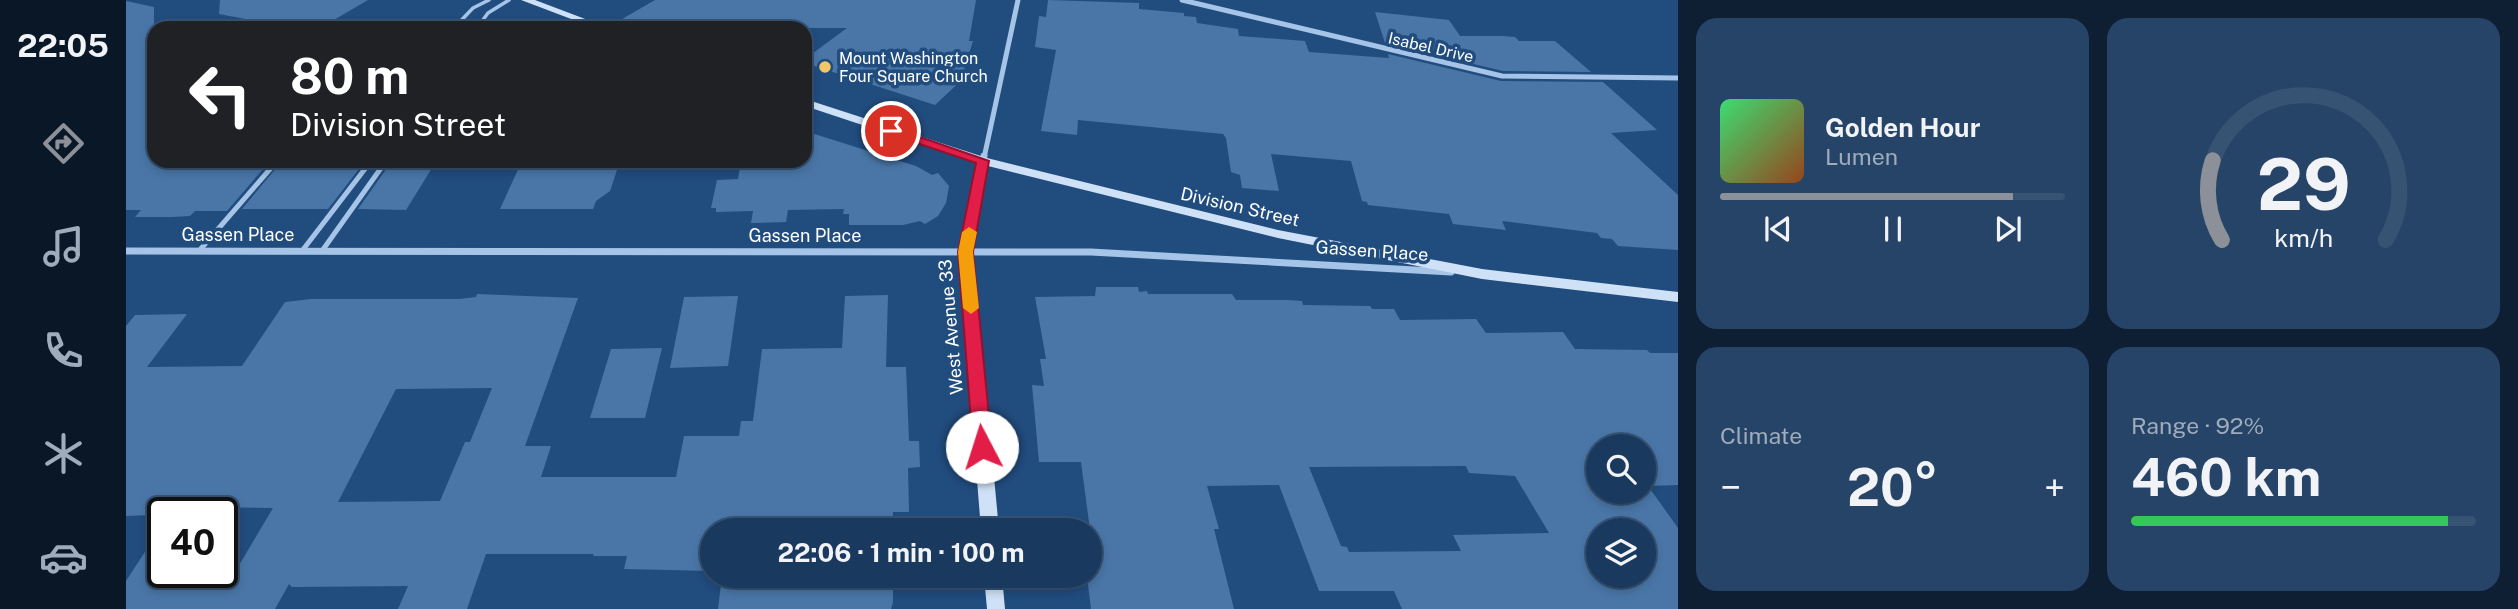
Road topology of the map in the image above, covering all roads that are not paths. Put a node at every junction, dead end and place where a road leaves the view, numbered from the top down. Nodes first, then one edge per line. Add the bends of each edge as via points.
1 (489, 0) edge
2 (509, 0) edge
3 (526, 0) edge
4 (1018, 0) edge
5 (1182, 0) edge
6 (461, 21) edge
7 (482, 21) edge
8 (584, 21) edge
9 (1678, 78) edge
10 (812, 104) edge
11 (983, 161) junction
12 (271, 168) edge
13 (366, 168) edge
14 (381, 168) edge
15 (126, 251) edge
16 (199, 251) junction
17 (302, 251) junction
18 (322, 251) junction
19 (966, 252) junction
20 (1482, 274) junction
21 (1678, 297) edge
22 (989, 518) edge
23 (994, 588) edge
24 (996, 609) edge

1 - 6 lane
2 - 7 lane
3 - 8 street
4 - 11 street, West Avenue 33
5 - 9 street, Isabel Drive via 1502,76
10 - 11 street, Division Street
11 - 19 street, West Avenue 33
11 - 20 street, Division Street via 1278,234
12 - 16 lane
13 - 17 lane
14 - 18 lane
15 - 16 street, Gassen Place
16 - 17 street, Gassen Place
17 - 18 street, Gassen Place
18 - 19 street, Gassen Place
19 - 20 street, Gassen Place via 1091,252
19 - 22 street, West Avenue 33
20 - 21 street, Division Street
23 - 24 street

